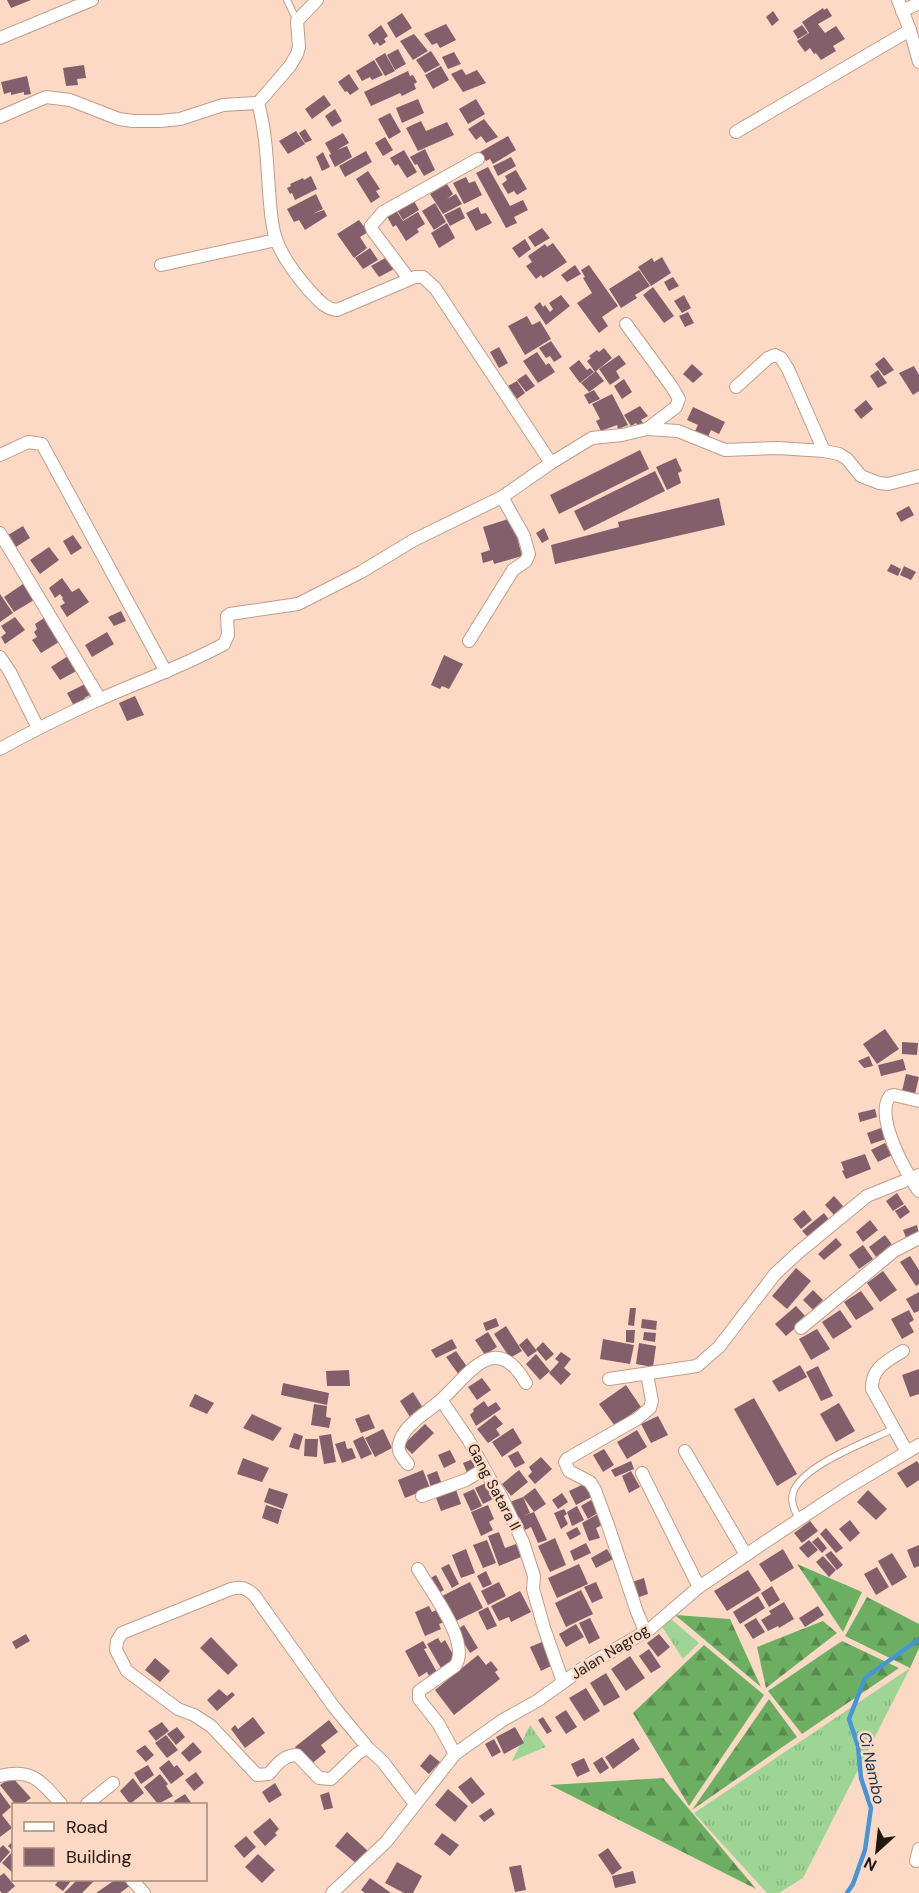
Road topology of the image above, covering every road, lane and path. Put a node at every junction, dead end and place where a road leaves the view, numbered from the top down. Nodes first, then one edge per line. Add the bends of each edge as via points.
1 (92, 0) edge
2 (287, 0) edge
3 (316, 0) edge
4 (919, 3) edge
5 (900, 5) edge
6 (297, 21) junction
7 (910, 30) junction
8 (0, 39) edge
9 (919, 63) edge
10 (258, 102) junction
11 (0, 117) edge
12 (736, 132) dead end
13 (478, 159) dead end
14 (276, 240) junction
15 (161, 265) dead end
16 (409, 279) junction
17 (626, 324) dead end
18 (736, 387) dead end
19 (647, 429) junction
20 (824, 451) junction
21 (0, 455) edge
22 (550, 463) junction
23 (919, 476) edge
24 (502, 497) junction
25 (0, 533) edge
26 (469, 640) dead end
27 (0, 657) edge
28 (166, 672) junction
29 (5, 675) edge
30 (100, 699) junction
31 (38, 728) junction
32 (0, 749) edge
33 (919, 1101) edge
34 (914, 1177) edge
35 (919, 1191) edge
36 (919, 1238) edge
37 (801, 1329) dead end
38 (903, 1351) dead end
39 (647, 1374) junction
40 (609, 1379) dead end
41 (526, 1383) dead end
42 (441, 1401) junction
43 (893, 1430) junction
44 (919, 1445) edge
45 (685, 1451) dead end
46 (907, 1452) junction
47 (408, 1464) dead end
48 (484, 1469) junction
49 (642, 1473) dead end
50 (422, 1496) dead end
51 (799, 1520) junction
52 (746, 1555) junction
53 (418, 1569) dead end
54 (699, 1587) junction
55 (645, 1631) junction
56 (563, 1682) junction
57 (368, 1748) junction
58 (455, 1754) junction
59 (0, 1776) edge
60 (113, 1783) dead end
61 (60, 1803) edge
62 (88, 1803) edge
63 (415, 1804) junction
64 (133, 1881) edge
65 (144, 1893) edge
66 (332, 1893) edge

1 - 8 street
2 - 6 lane
3 - 6 street
4 - 5 street
5 - 7 street
6 - 10 street via 297,54
7 - 9 street
7 - 12 street
10 - 11 street via 223,105 180,118 133,121 70,100 46,97
10 - 14 street
13 - 16 street via 382,212 371,226
14 - 15 street
14 - 16 street via 304,285 332,309
16 - 22 street via 419,276 435,288
17 - 19 street via 679,399 676,406
18 - 20 street via 768,358 781,358
19 - 20 street via 678,430 725,450
19 - 22 street via 590,439
20 - 23 street via 841,455 861,476 879,483
21 - 28 street via 28,442 42,444
22 - 24 street
24 - 26 street via 524,536 529,554 513,570
24 - 28 street via 298,604 230,614 224,644
25 - 30 street
27 - 29 street
28 - 30 street
29 - 31 street
30 - 31 street
31 - 32 street
33 - 34 street via 894,1095 886,1100 885,1108 892,1144
34 - 35 street
34 - 39 street via 867,1196 800,1251 775,1274 719,1347 697,1366
36 - 37 street via 894,1251
38 - 43 street via 878,1367 872,1381 872,1389
39 - 40 street
39 - 55 street via 650,1408 565,1462 569,1471 587,1480 595,1490
41 - 42 street via 506,1360 492,1358 476,1364
42 - 47 street via 410,1426 401,1439 399,1450
42 - 48 street, Gang Satara II
43 - 46 street
43 - 51 lane via 832,1458 804,1477 792,1500
44 - 46 street, Jalan Nagrog
45 - 52 street
46 - 51 street, Jalan Nagrog
48 - 50 street
48 - 56 street, Gang Satara II via 523,1542 544,1628
49 - 54 street
51 - 52 street, Jalan Nagrog
52 - 54 street, Jalan Nagrog
53 - 58 street via 441,1602 460,1655 456,1666 419,1691 418,1699 438,1723
54 - 55 street, Jalan Nagrog
55 - 56 street, Jalan Nagrog
56 - 58 street, Jalan Nagrog
57 - 57 street via 331,1779 319,1778 297,1755 280,1761 269,1774 257,1775 211,1726 178,1709 127,1671 116,1650 117,1641 122,1633 231,1589 247,1589
57 - 63 street
58 - 63 street, Jalan Nagrog
59 - 61 street via 27,1774 40,1780
60 - 62 street
63 - 66 street, Jalan Nagrog via 386,1842
64 - 65 street

